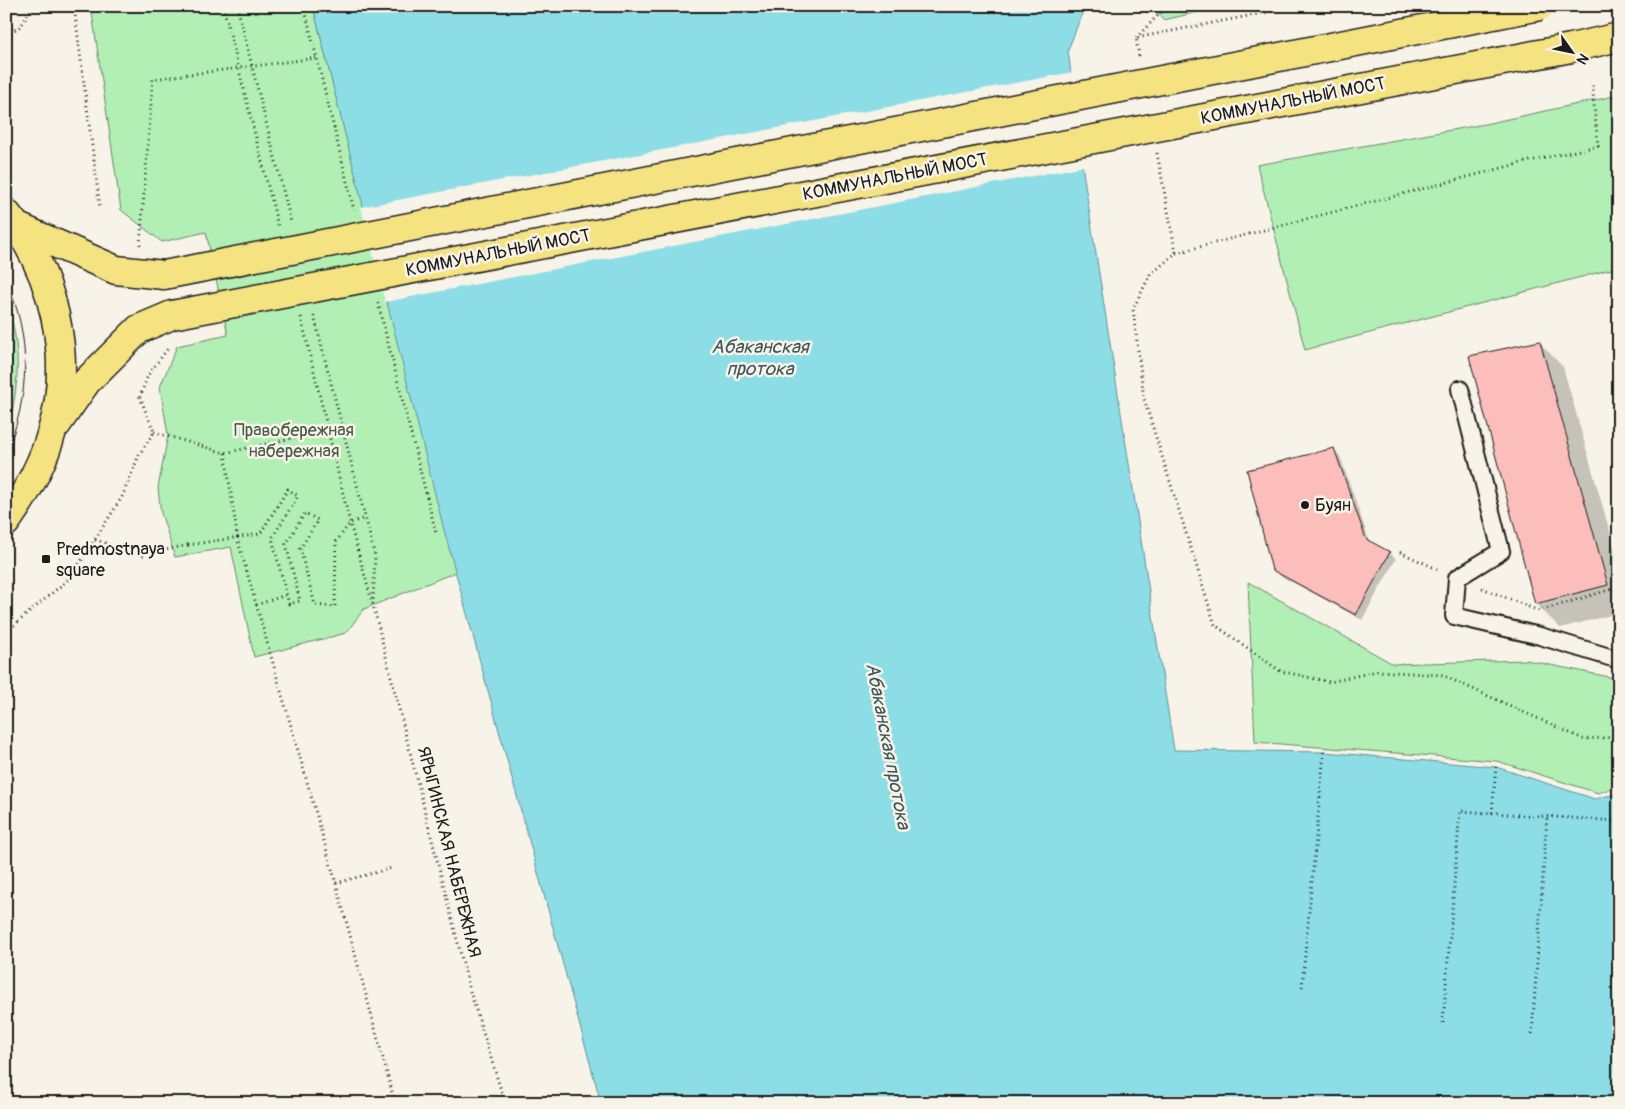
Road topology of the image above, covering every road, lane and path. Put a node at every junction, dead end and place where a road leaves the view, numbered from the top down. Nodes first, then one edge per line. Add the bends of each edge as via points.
1 (33, 6) edge
2 (74, 6) edge
3 (1167, 6) edge
4 (1299, 6) edge
5 (1540, 6) edge
6 (6, 35) edge
7 (1619, 37) edge
8 (1136, 38) junction
9 (316, 58) dead end
10 (1140, 58) dead end
11 (1592, 84) dead end
12 (1156, 146) dead end
13 (100, 208) dead end
14 (12, 220) edge
15 (140, 248) dead end
16 (1176, 253) junction
17 (170, 345) dead end
18 (1460, 389) dead end
19 (342, 427) dead end
20 (53, 430) junction
21 (154, 432) junction
22 (225, 453) junction
23 (365, 518) dead end
24 (6, 522) edge
25 (95, 540) junction
26 (1400, 552) dead end
27 (1457, 578) junction
28 (1619, 592) edge
29 (286, 596) junction
30 (256, 605) junction
31 (373, 605) dead end
32 (6, 632) edge
33 (1619, 660) edge
34 (1619, 736) edge
35 (1324, 752) dead end
36 (1496, 766) dead end
37 (1492, 813) junction
38 (1547, 817) junction
39 (1619, 821) edge
40 (392, 868) dead end
41 (336, 883) junction
42 (1302, 987) dead end
43 (1443, 1023) dead end
44 (1532, 1034) dead end
45 (395, 1103) edge
46 (506, 1103) edge

1 - 6 path via 21,26
2 - 13 path
3 - 8 path
4 - 8 path
5 - 14 highway, bridge via 164,275 116,270
7 - 20 highway, КОММУНАЛЬНЫЙ МОСТ, bridge via 172,315 139,329 87,381
8 - 10 path
9 - 15 path via 153,79
11 - 16 path via 1598,146
12 - 16 path
14 - 20 highway via 39,264 50,296 60,346 60,388
16 - 34 path via 1150,275 1132,309 1144,399 1215,625 1280,671 1330,682 1377,671 1442,675 1583,740
17 - 21 path via 148,375 140,397
18 - 27 lane via 1501,551
19 - 22 path
20 - 24 highway via 38,470
21 - 22 path
21 - 25 path via 139,455 122,497
22 - 30 path via 238,541
23 - 29 path, bridge via 350,523 336,542 335,607 315,605 300,549 318,520 306,513 286,544 300,601 289,604
25 - 29 path, bridge via 143,554 260,534 288,489 298,496 272,538
25 - 32 path via 71,576
26 - 27 path
27 - 28 path via 1539,611 1612,589
27 - 33 lane via 1454,616 1540,636
29 - 30 path
30 - 41 path
31 - 46 path, ЯРЫГИНСКАЯ НАБЕРЕЖНАЯ via 470,991
35 - 42 path
36 - 37 path
37 - 38 path
37 - 43 path via 1460,811
38 - 39 path
38 - 44 path
40 - 41 path
41 - 45 path

